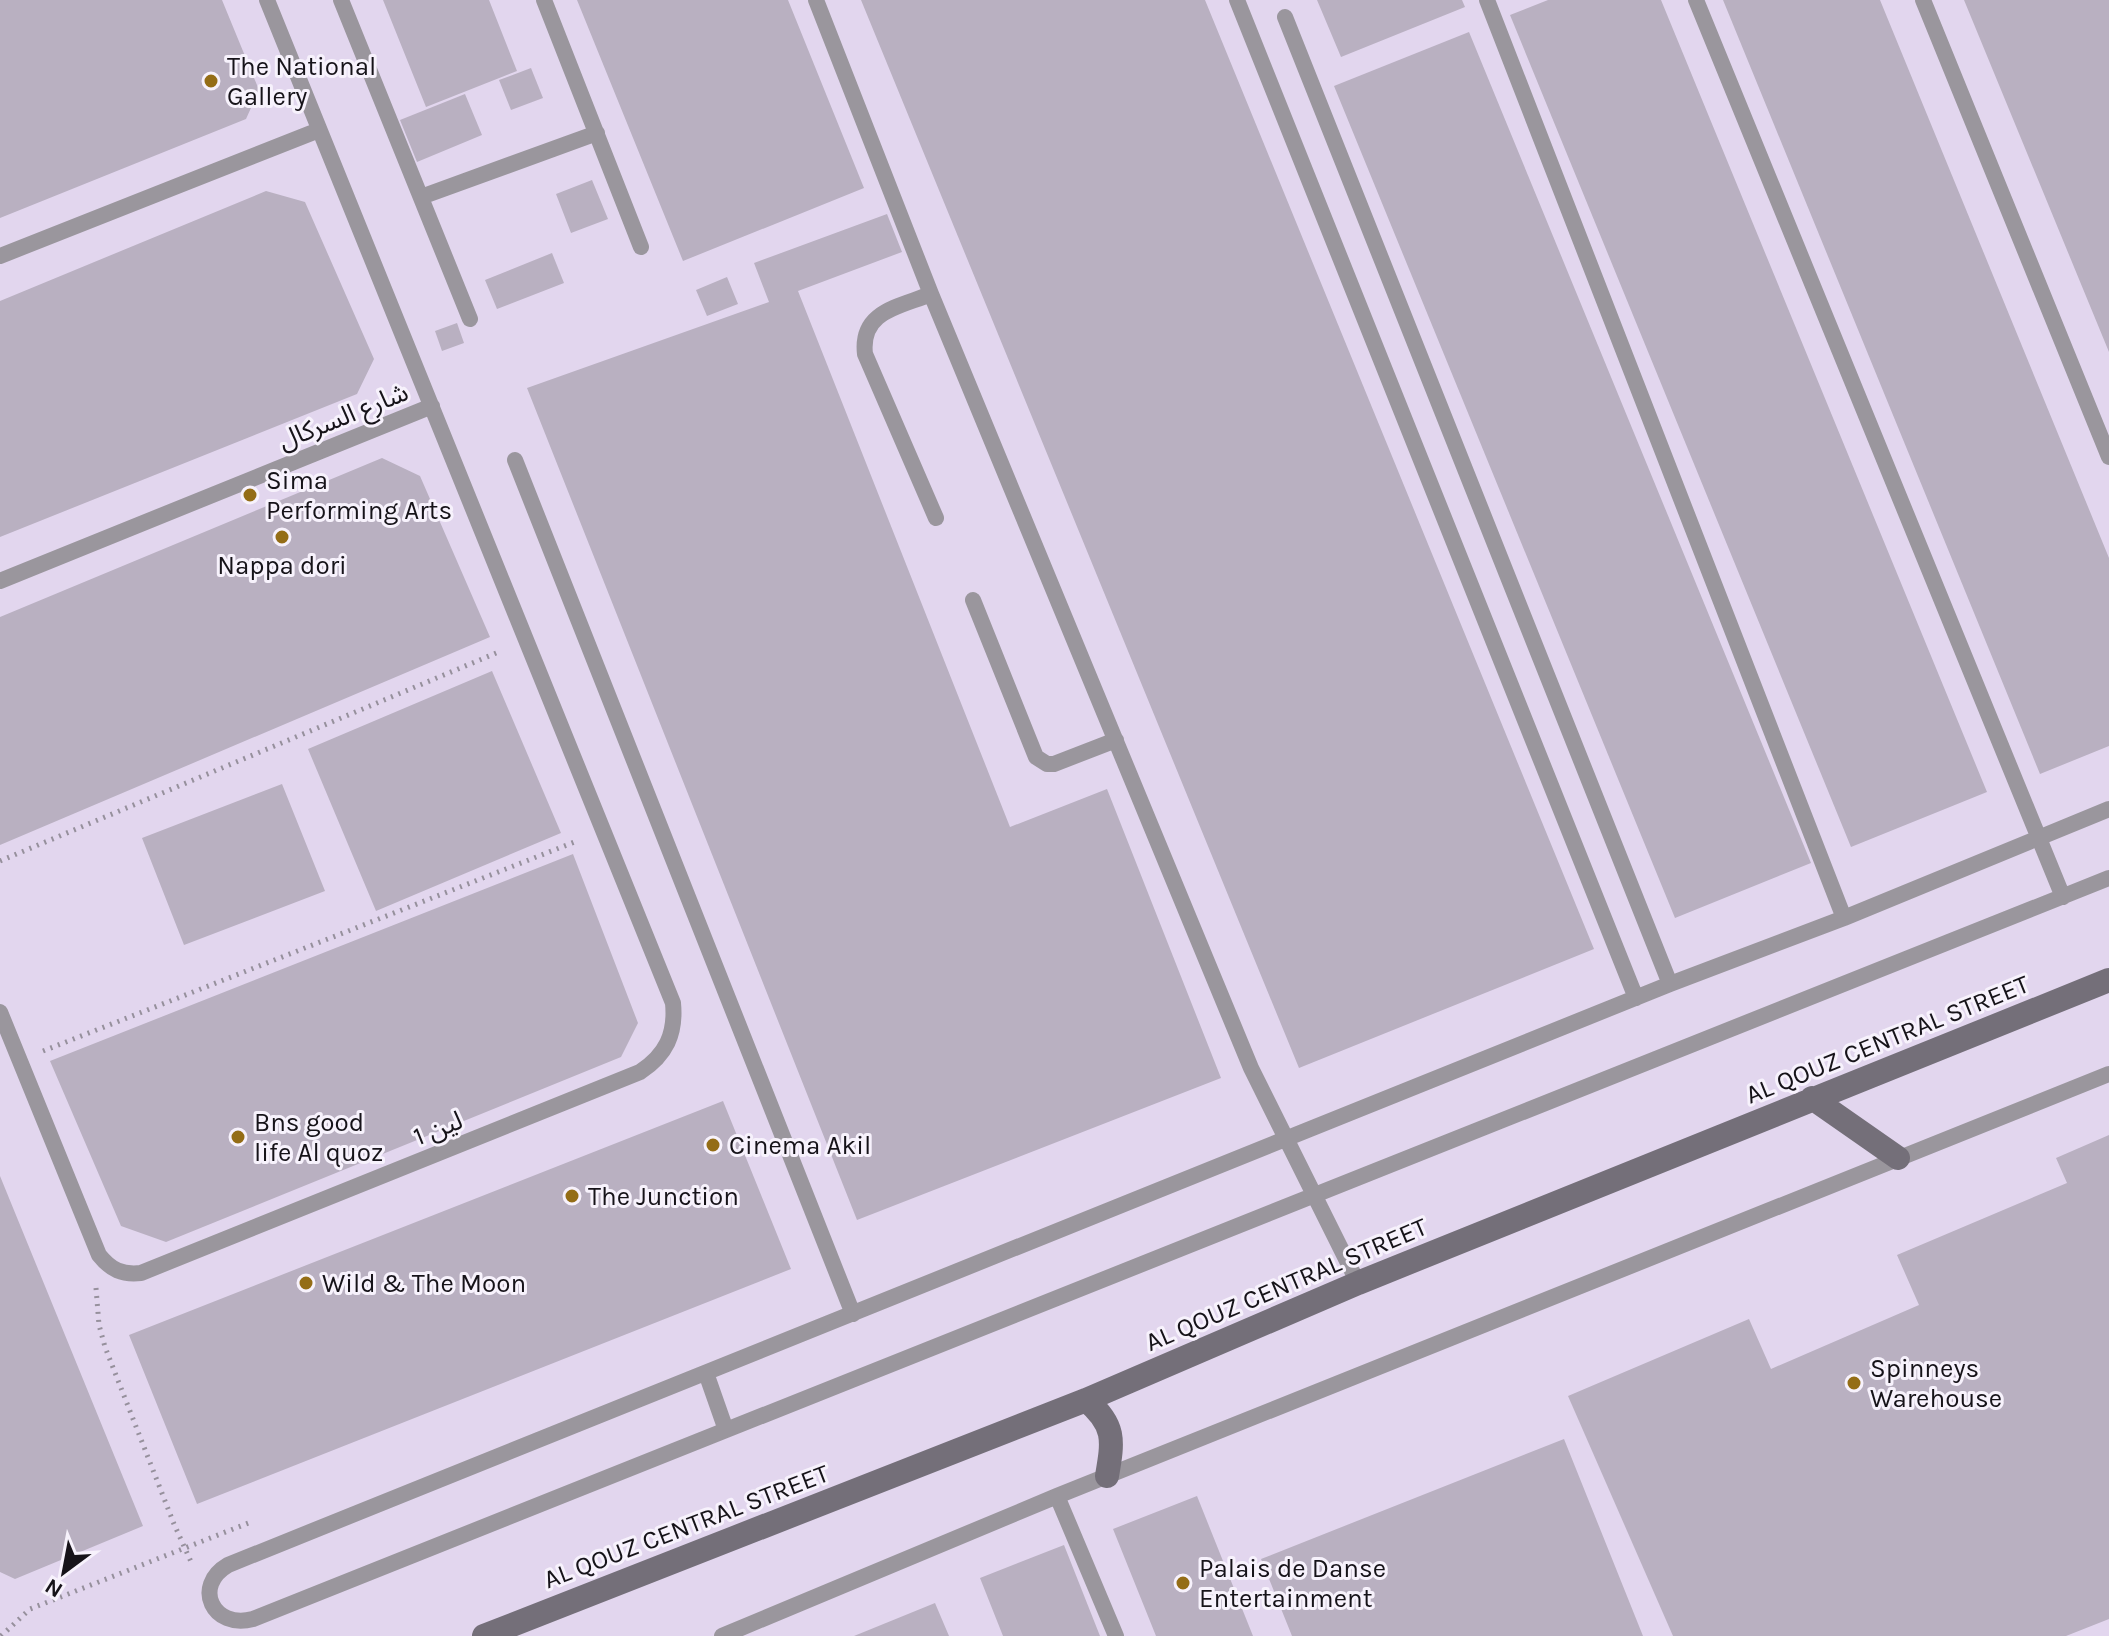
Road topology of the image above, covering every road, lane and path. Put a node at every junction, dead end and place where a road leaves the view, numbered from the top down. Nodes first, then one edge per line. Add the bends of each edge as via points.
1 (267, 0) edge
2 (341, 0) edge
3 (544, 0) edge
4 (816, 0) edge
5 (1237, 0) edge
6 (1487, 0) edge
7 (1696, 0) edge
8 (1923, 0) edge
9 (1285, 17) dead end
10 (319, 130) junction
11 (597, 133) junction
12 (421, 197) junction
13 (641, 247) dead end
14 (0, 256) edge
15 (931, 294) junction
16 (470, 319) dead end
17 (432, 406) junction
18 (2109, 457) edge
19 (515, 460) dead end
20 (936, 518) dead end
21 (0, 581) edge
22 (973, 600) dead end
23 (526, 640) junction
24 (1116, 740) junction
25 (2109, 809) edge
26 (603, 831) junction
27 (2038, 837) junction
28 (0, 861) edge
29 (2109, 878) edge
30 (2063, 897) junction
31 (1844, 918) junction
32 (2109, 980) edge
33 (1670, 984) junction
34 (1636, 998) junction
35 (0, 1012) edge
36 (19, 1060) junction
37 (2109, 1074) edge
38 (1812, 1098) junction
39 (1286, 1140) junction
40 (1898, 1158) junction
41 (1313, 1196) junction
42 (99, 1255) junction
43 (1358, 1283) junction
44 (853, 1314) junction
45 (706, 1373) junction
46 (1086, 1400) junction
47 (726, 1430) junction
48 (1107, 1476) junction
49 (1057, 1496) junction
50 (209, 1592) junction
51 (220, 1615) junction
52 (227, 1636) edge
53 (484, 1636) edge
54 (722, 1636) edge
55 (1116, 1636) edge

1 - 10 lane, شارع السركال
2 - 12 lane
3 - 11 lane
4 - 15 lane
5 - 34 lane
6 - 31 lane
7 - 27 lane
8 - 18 lane
9 - 33 lane
10 - 14 lane
10 - 17 lane, شارع السركال
11 - 12 lane
11 - 13 lane
12 - 16 lane
15 - 20 lane via 874,318 863,341
15 - 24 lane
17 - 21 lane, شارع السركال
17 - 23 lane
19 - 44 lane
22 - 24 lane via 1036,757 1054,764
23 - 26 lane
23 - 28 path
24 - 39 lane via 1251,1068
25 - 27 lane
26 - 36 path
26 - 42 lane, لين 1 via 673,1003 672,1035 659,1057 640,1072 141,1273 117,1272
27 - 30 lane
27 - 31 lane
29 - 30 lane
30 - 41 lane
31 - 33 lane
32 - 38 street, AL QOUZ CENTRAL STREET
33 - 34 lane
34 - 39 lane
35 - 36 lane
36 - 42 lane
37 - 40 lane
38 - 40 street
38 - 43 street, AL QOUZ CENTRAL STREET
39 - 41 lane
39 - 44 lane
40 - 48 lane
41 - 43 lane
41 - 47 lane
42 - 50 path via 96,1302 105,1347 184,1548
43 - 46 street, AL QOUZ CENTRAL STREET
44 - 45 lane
45 - 47 lane
45 - 50 lane via 228,1565 211,1580
46 - 48 street via 1101,1413 1111,1433
46 - 53 street, AL QOUZ CENTRAL STREET
47 - 51 lane via 253,1619 230,1621
48 - 49 lane
49 - 54 lane
49 - 55 lane
50 - 51 lane
51 - 52 lane

